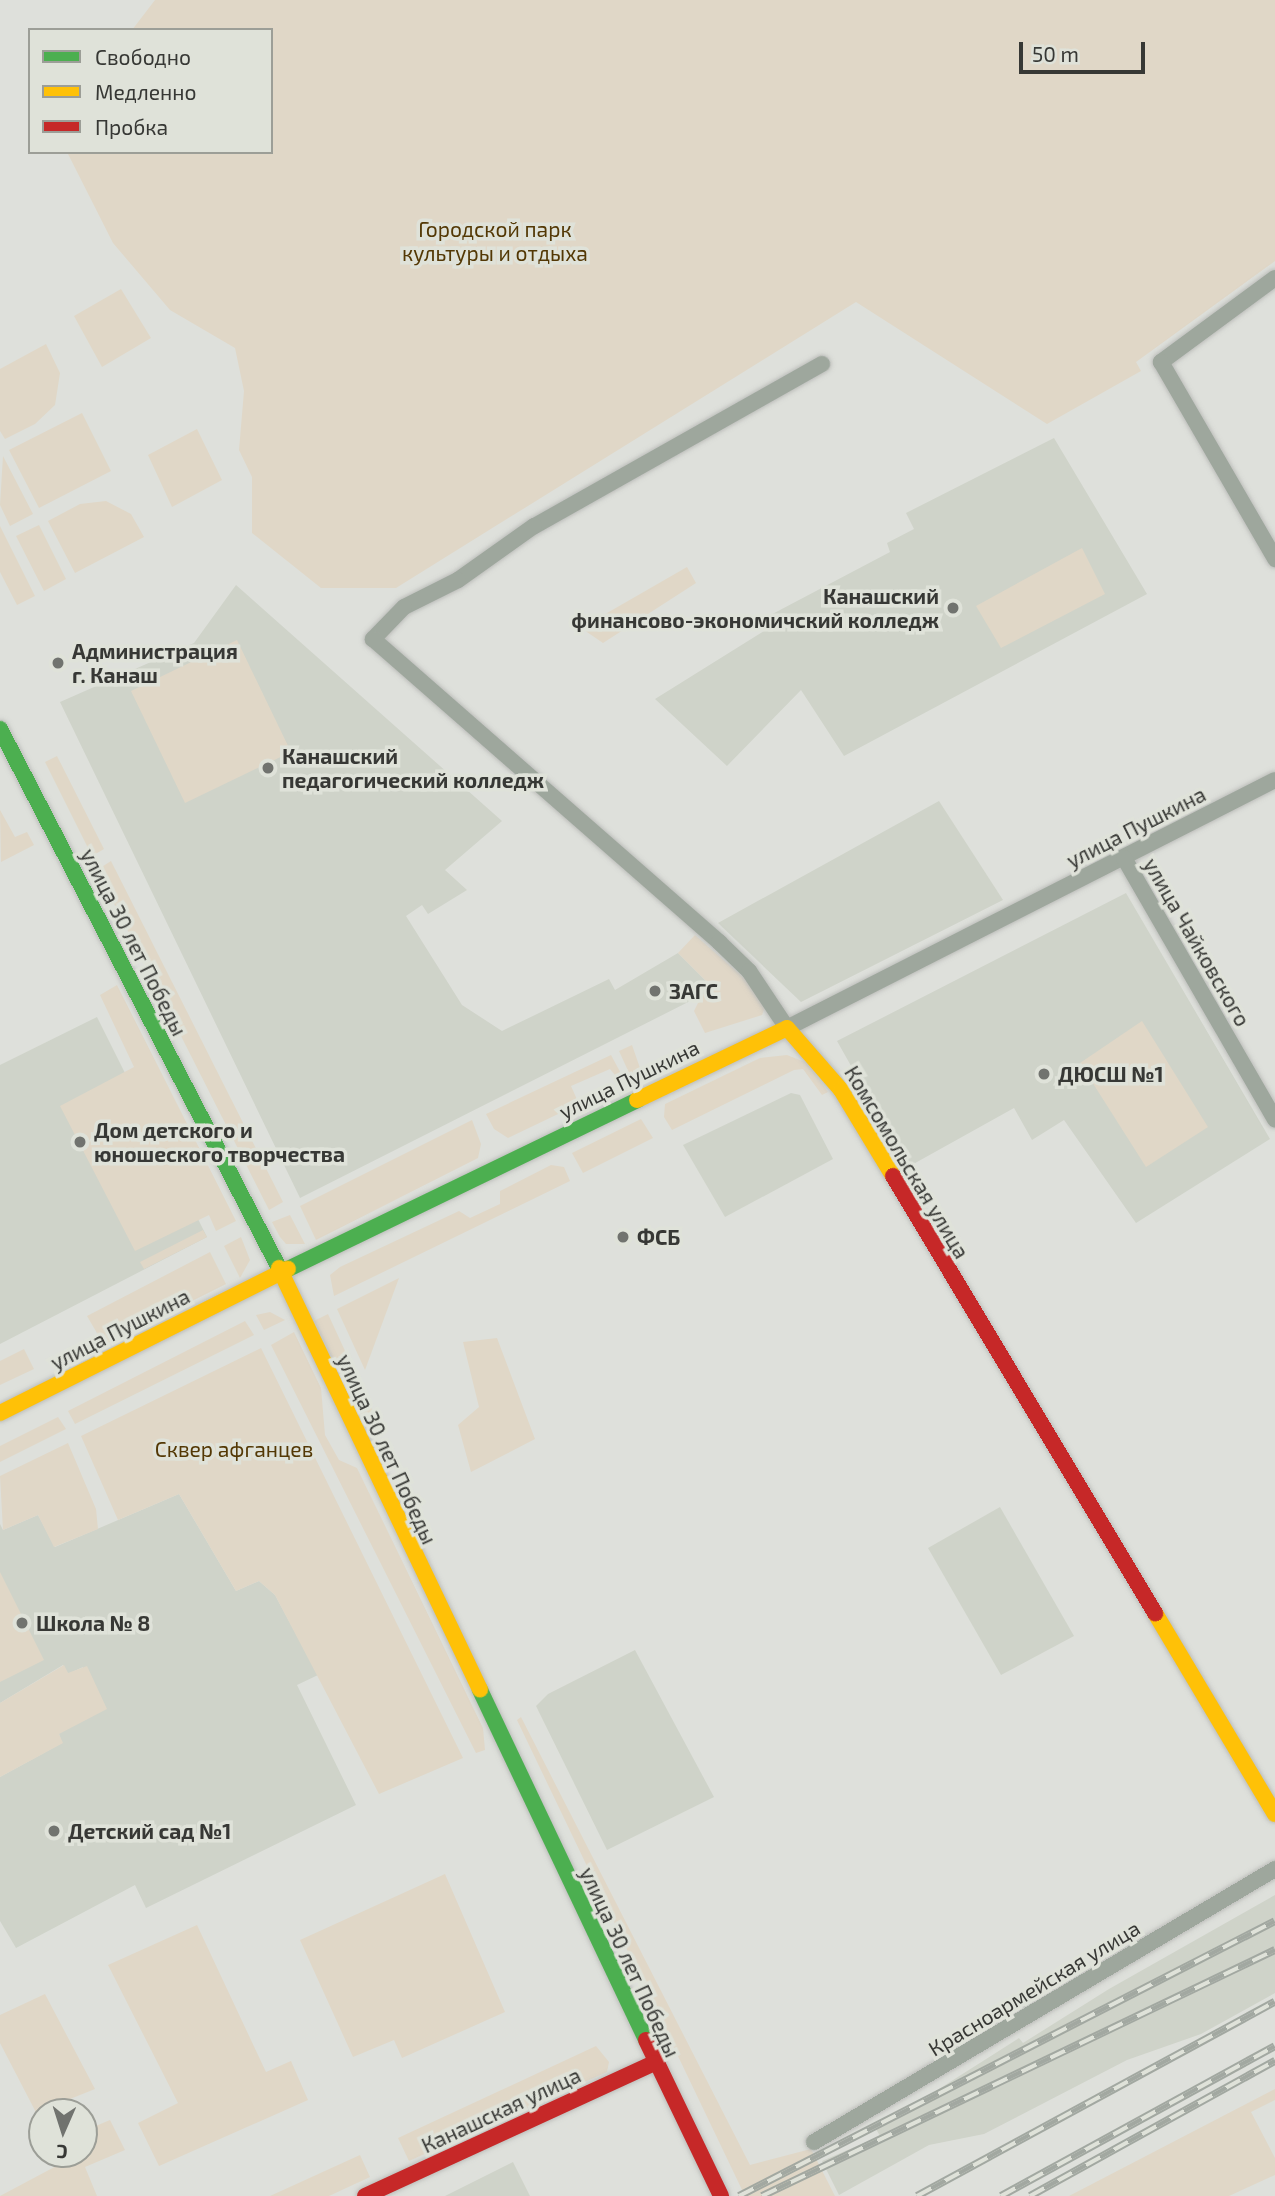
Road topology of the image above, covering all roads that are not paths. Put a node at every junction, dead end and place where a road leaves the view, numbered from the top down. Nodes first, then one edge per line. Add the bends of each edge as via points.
1 (1275, 278) edge
2 (822, 364) dead end
3 (1275, 559) edge
4 (0, 729) edge
5 (1275, 780) edge
6 (1124, 858) junction
7 (787, 1028) junction
8 (1275, 1120) edge
9 (281, 1272) junction
10 (0, 1413) edge
11 (1275, 1814) edge
12 (1273, 1868) edge
13 (654, 2063) junction
14 (814, 2142) dead end
15 (365, 2196) edge
16 (721, 2196) edge

1 - 3 street via 1161,362
2 - 7 street, Комсомольская улица via 534,526 458,580 404,607 373,639 750,971
4 - 9 main road, улица 30 лет Победы
5 - 6 street, улица Пушкина
6 - 7 street, улица Пушкина
6 - 8 street, улица Чайковского
7 - 9 main road, улица Пушкина
7 - 11 main road, Комсомольская улица via 841,1090
9 - 10 main road, улица Пушкина
9 - 13 main road, улица 30 лет Победы
12 - 14 street, Красноармейская улица
13 - 15 main road, Канашская улица
13 - 16 main road, улица 30 лет Победы

